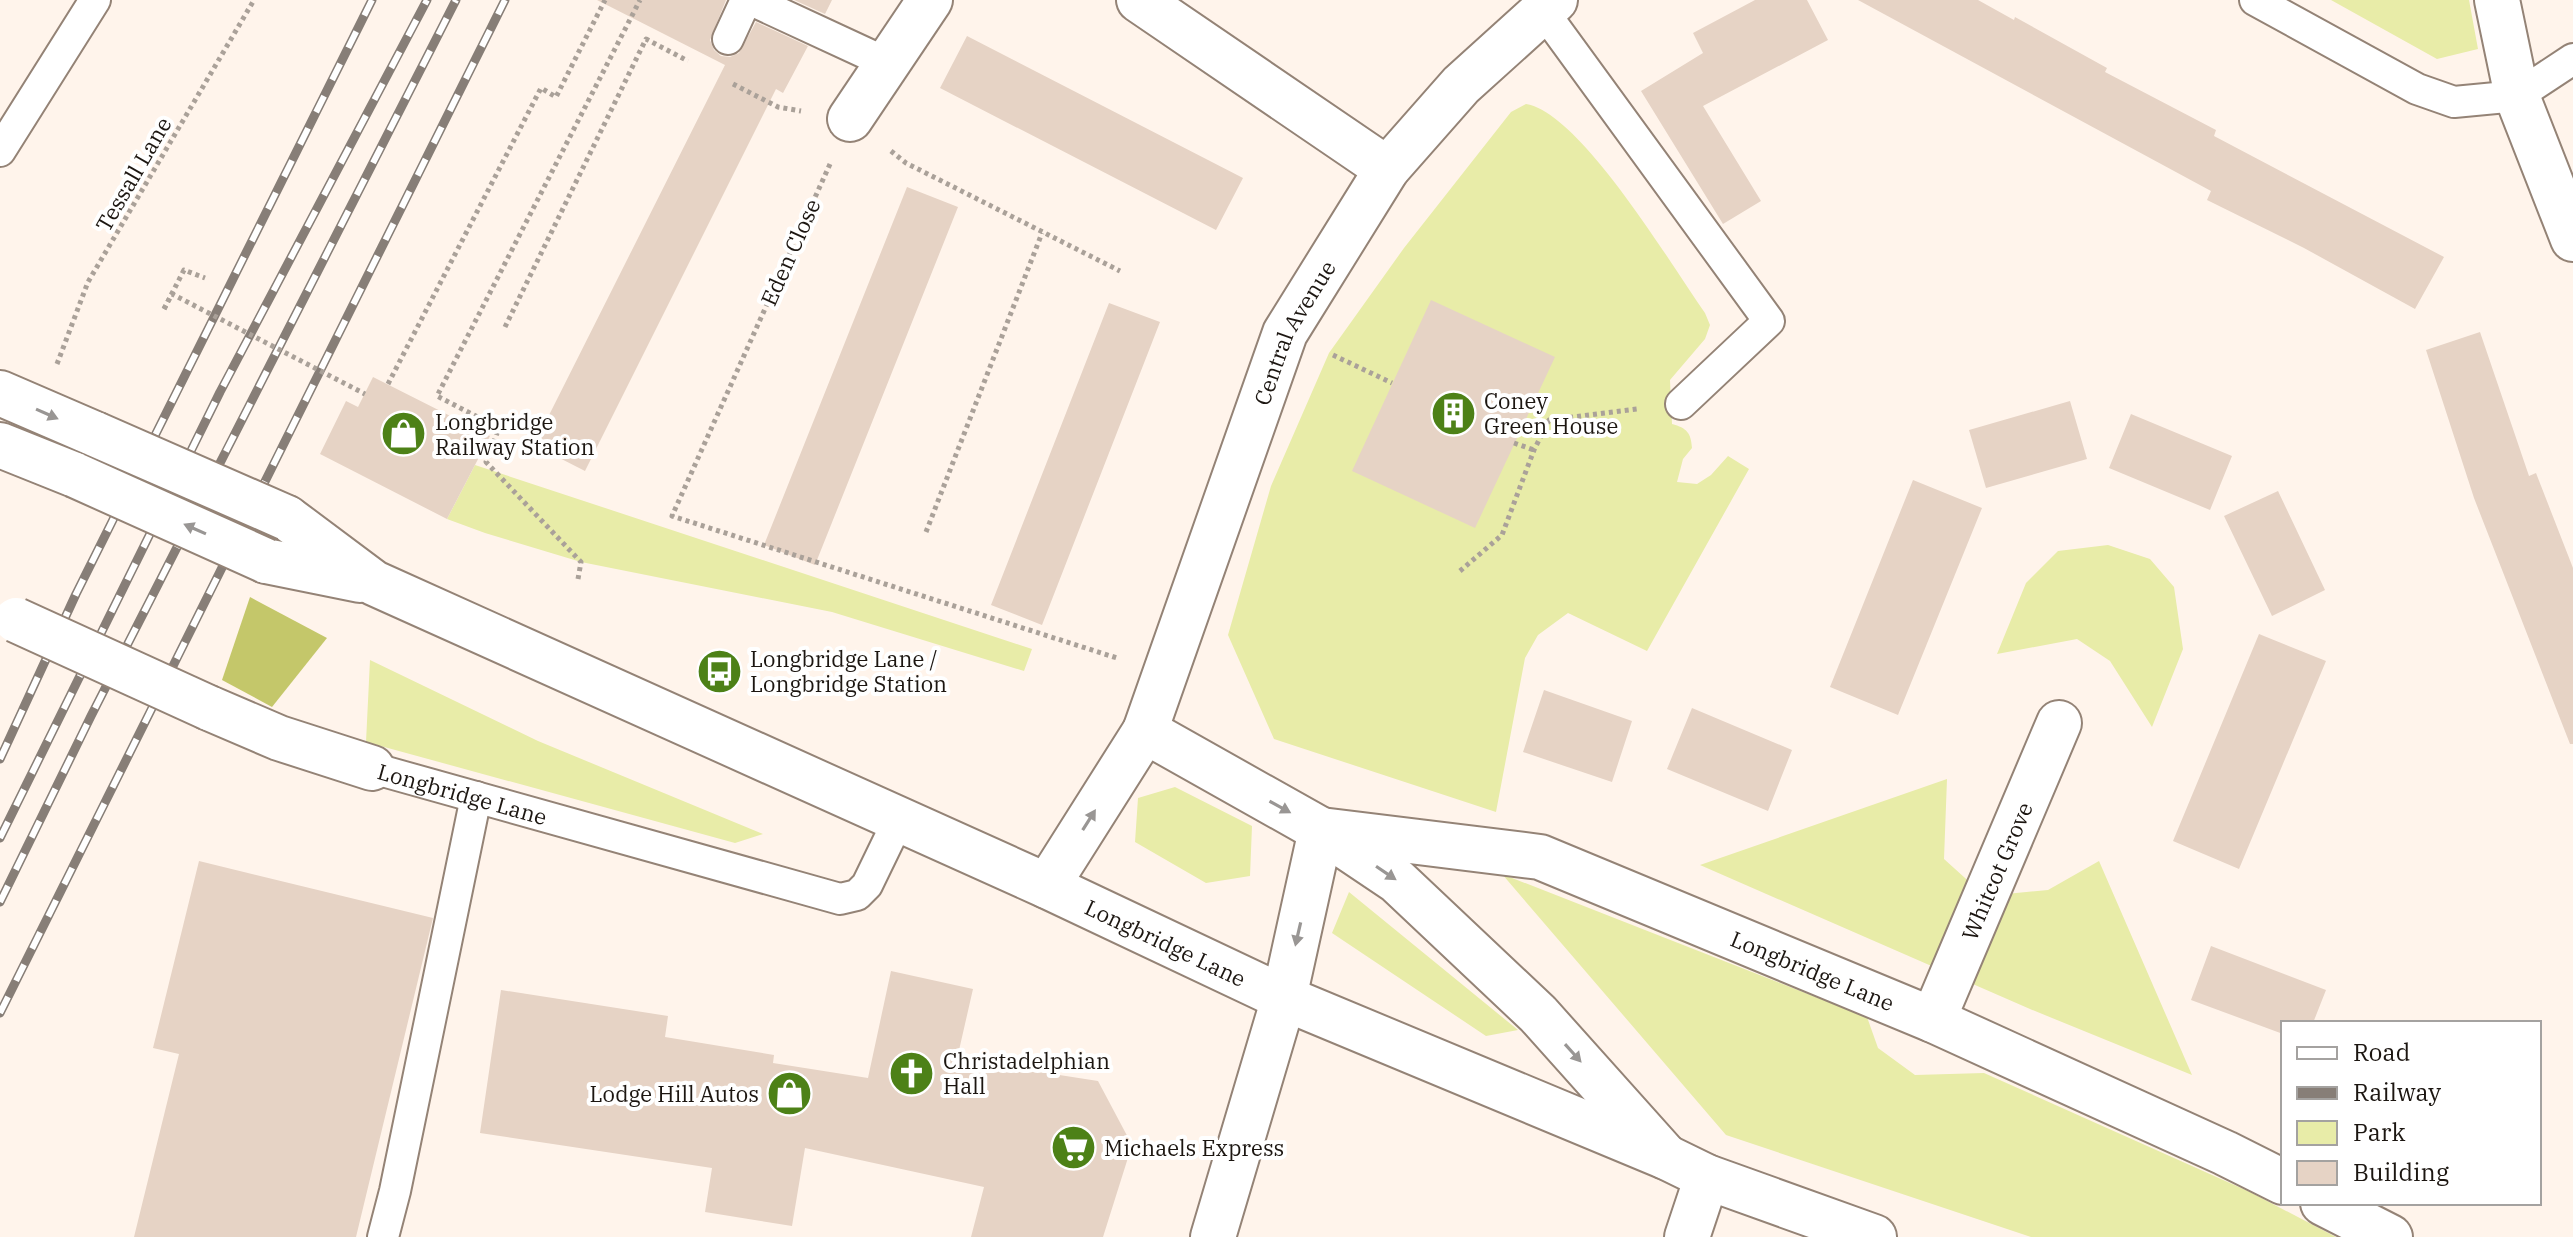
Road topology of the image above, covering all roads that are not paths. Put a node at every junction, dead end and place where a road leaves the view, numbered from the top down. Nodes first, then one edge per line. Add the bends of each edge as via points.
1 (95, 0) edge
2 (748, 0) edge
3 (930, 0) edge
4 (1139, 0) edge
5 (2255, 0) edge
6 (2497, 0) edge
7 (1549, 5) edge
8 (728, 39) dead end
9 (2573, 59) edge
10 (887, 63) junction
11 (2517, 96) junction
12 (850, 119) road end
13 (0, 151) edge
14 (1387, 169) junction
15 (2573, 239) edge
16 (0, 393) edge
17 (1681, 404) road end
18 (0, 445) edge
19 (374, 583) junction
20 (8, 616) edge
21 (2059, 723) dead end
22 (1145, 731) junction
23 (372, 768) joint
24 (476, 797) junction
25 (899, 819) junction
26 (1321, 830) junction
27 (1047, 886) junction
28 (1284, 998) junction
29 (1933, 1020) junction
30 (1666, 1157) junction
31 (1707, 1177) junction
32 (2281, 1181) edge
33 (2327, 1205) edge
34 (383, 1237) edge
35 (1213, 1237) edge
36 (1687, 1237) edge
37 (1874, 1237) edge
38 (2390, 1237) edge

1 - 13 lane
2 - 8 lane
2 - 10 lane
3 - 10 street
4 - 14 street
5 - 11 lane via 2417,89 2454,102
6 - 11 street
7 - 14 street, Central Avenue via 1461,85
7 - 17 lane via 1769,321
9 - 11 lane
10 - 12 street
11 - 15 street
14 - 22 street, Central Avenue via 1285,333
16 -> 19 street, Longbridge Lane, bridge via 287,518
19 -> 18 street, Longbridge Lane, bridge via 266,561
19 - 25 street, Longbridge Lane
20 - 23 street, Longbridge Lane, bridge via 279,738
21 - 29 street, Whitcot Grove
22 -> 26 street, Longbridge Lane
27 -> 22 street
23 - 24 lane, Longbridge Lane
24 - 25 lane, Longbridge Lane via 840,899 857,895 867,885
24 - 34 lane
25 - 27 street, Longbridge Lane
26 -> 28 street
26 - 29 street, Longbridge Lane via 1540,857
26 -> 30 street, Longbridge Lane via 1397,881 1529,1005
27 - 28 street, Longbridge Lane
28 - 30 street, Longbridge Lane
28 - 35 street
29 - 32 street, Longbridge Lane
30 - 31 street, Longbridge Lane
31 - 36 street
31 - 37 street, Longbridge Lane
33 - 38 street

